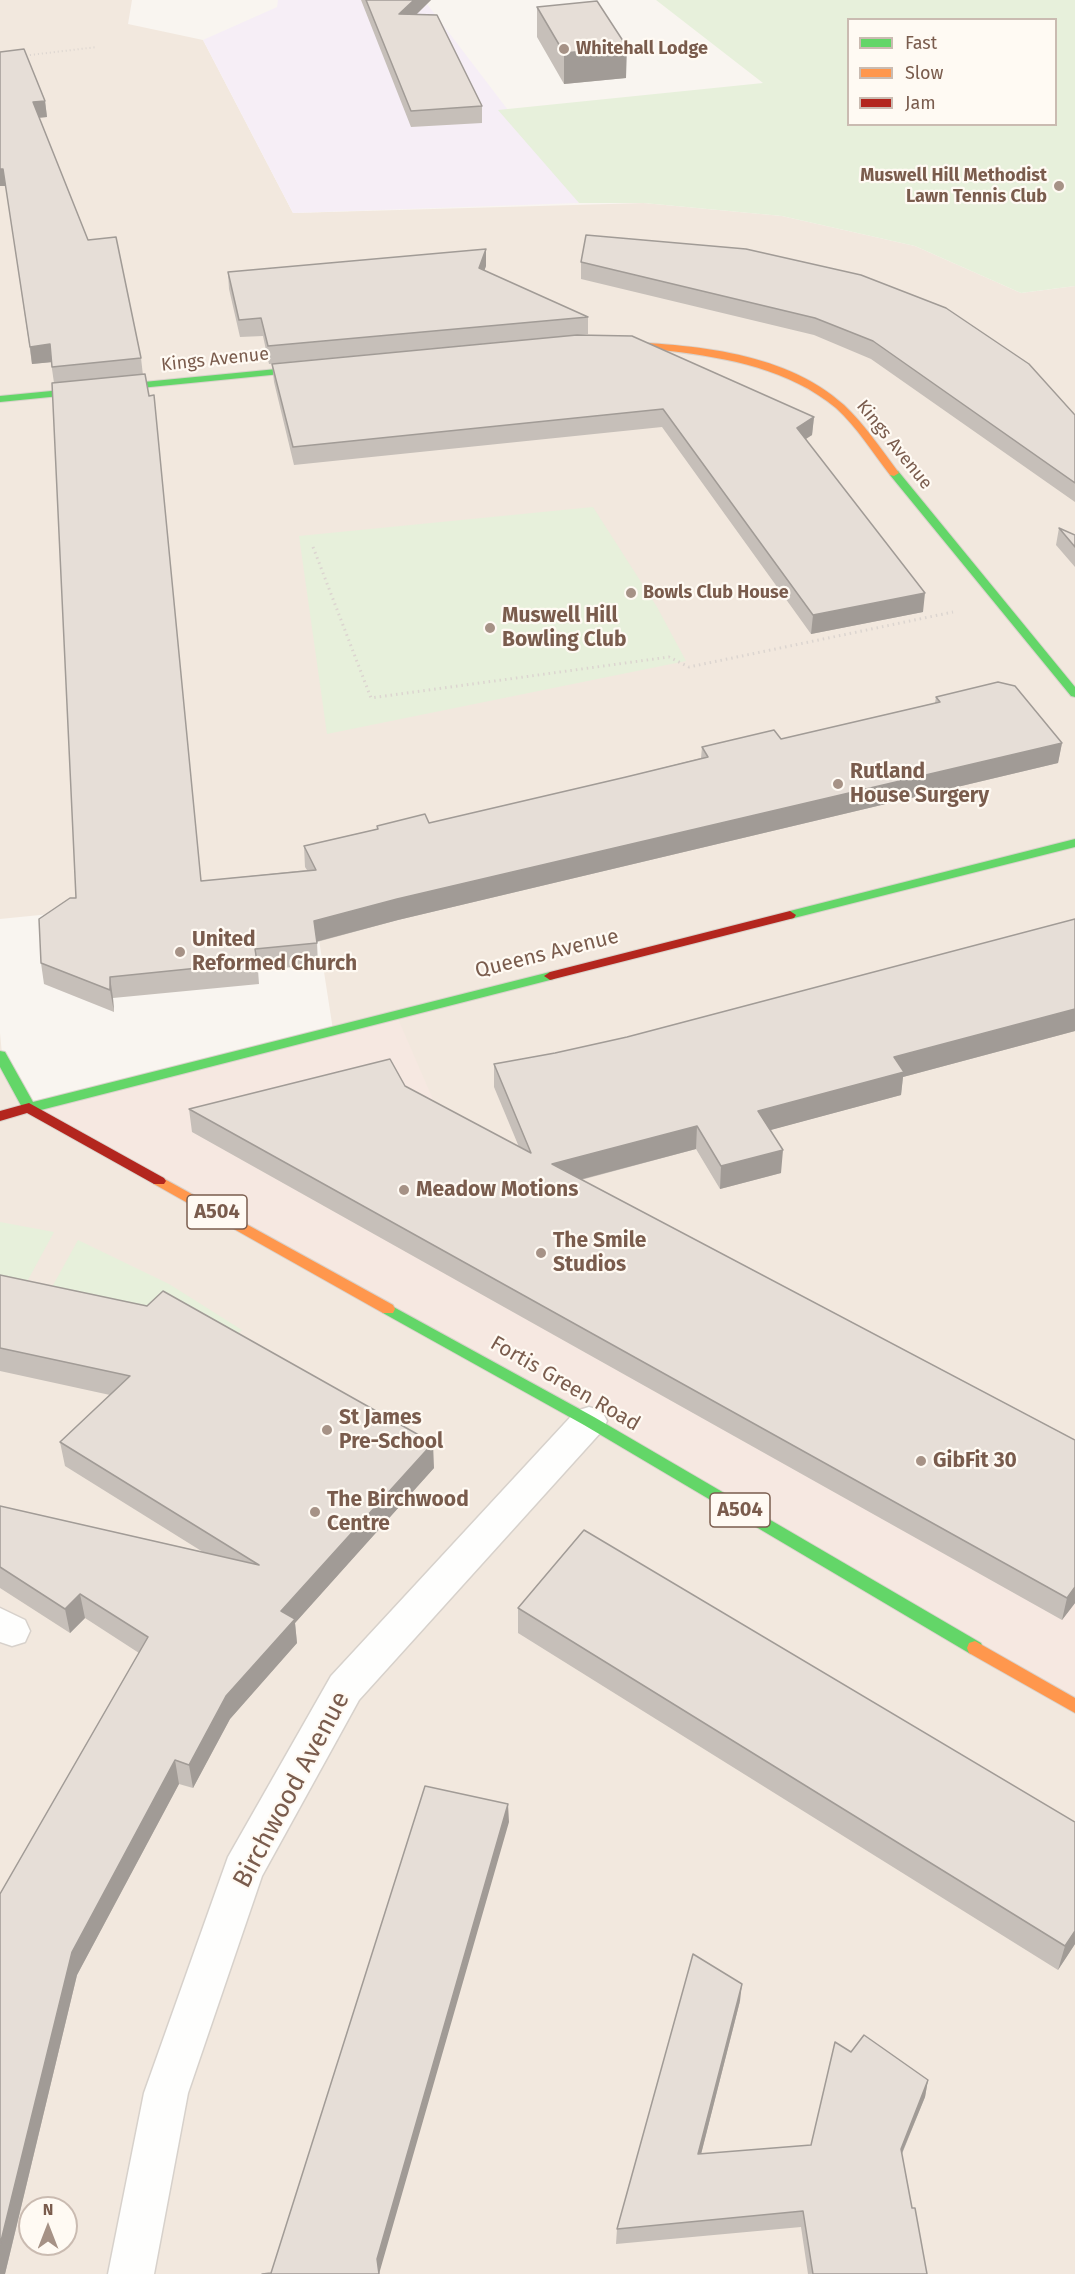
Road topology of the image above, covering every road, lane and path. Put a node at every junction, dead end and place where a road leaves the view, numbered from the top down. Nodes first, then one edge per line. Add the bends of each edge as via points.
1 (97, 47) dead end
2 (22, 56) edge
3 (588, 343) edge
4 (330, 367) edge
5 (0, 399) edge
6 (313, 547) dead end
7 (1000, 603) junction
8 (1075, 694) edge
9 (1075, 843) edge
10 (0, 1054) edge
11 (29, 1108) junction
12 (0, 1116) edge
13 (589, 1421) junction
14 (1075, 1706) edge
15 (131, 2274) edge

1 - 2 path
3 - 7 street, Kings Avenue via 664,345 738,359 794,379 839,406
4 - 5 street, Kings Avenue
6 - 7 path via 371,698 669,657 689,667
7 - 8 street, Kings Avenue
9 - 11 street, Queens Avenue
10 - 11 street
11 - 12 street, Queens Avenue
11 - 13 street, Fortis Green Road / A504
13 - 14 street, Fortis Green Road / A504
13 - 15 street, Birchwood Avenue via 345,1688 243,1870 166,2093

